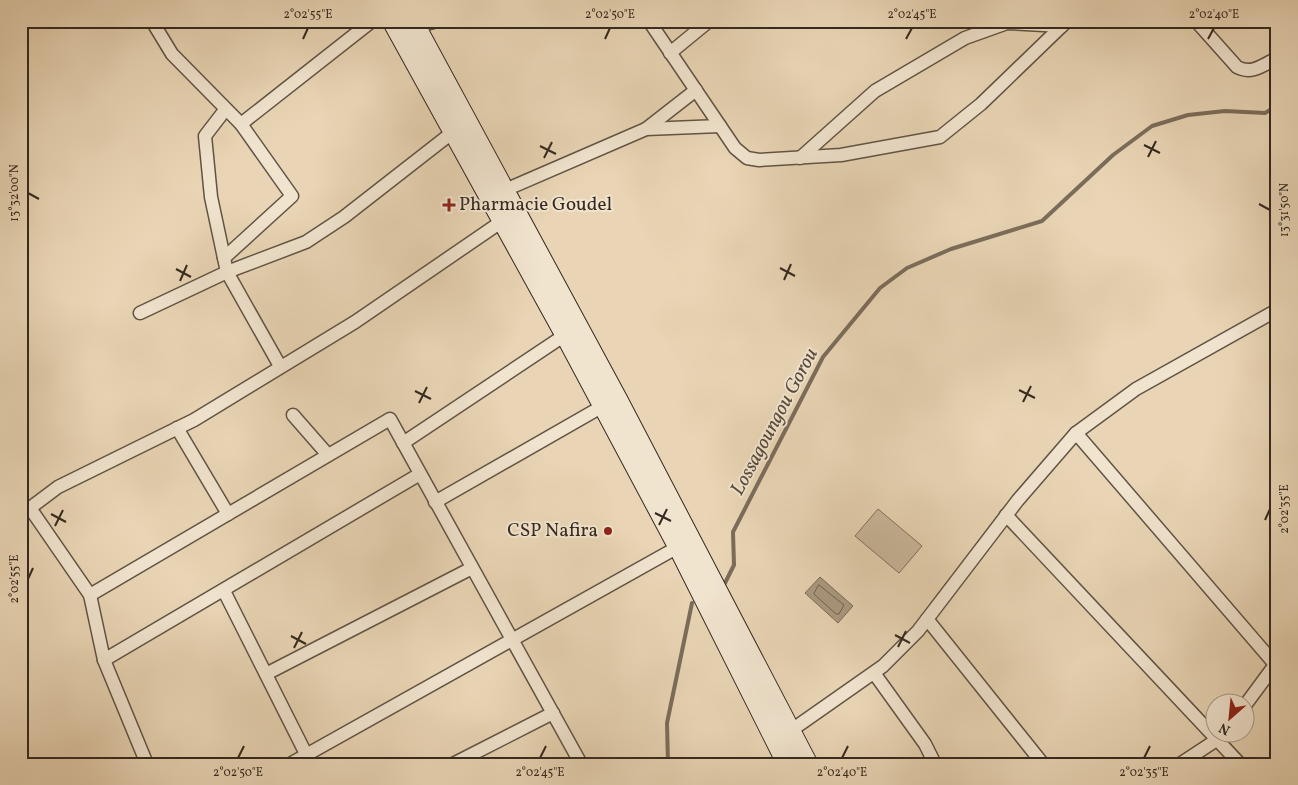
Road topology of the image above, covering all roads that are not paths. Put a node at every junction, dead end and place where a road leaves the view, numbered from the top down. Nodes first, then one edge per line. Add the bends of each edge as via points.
1 (152, 21) edge
2 (372, 21) edge
3 (392, 21) edge
4 (437, 21) edge
5 (649, 21) edge
6 (709, 21) edge
7 (1196, 21) edge
8 (414, 22) edge
9 (1007, 22) edge
10 (1065, 24) edge
11 (670, 53) junction
12 (1277, 58) edge
13 (696, 90) junction
14 (224, 110) junction
15 (241, 124) junction
16 (720, 126) junction
17 (646, 129) junction
18 (453, 132) junction
19 (800, 158) junction
20 (505, 190) junction
21 (501, 222) junction
22 (224, 258) junction
23 (227, 272) junction
24 (1277, 310) edge
25 (140, 313) dead end
26 (565, 334) junction
27 (280, 366) junction
28 (602, 406) junction
29 (294, 415) dead end
30 (177, 428) junction
31 (1076, 433) junction
32 (403, 443) junction
33 (328, 455) junction
34 (420, 474) junction
35 (435, 502) junction
36 (26, 508) edge
37 (228, 514) junction
38 (1006, 515) junction
39 (678, 547) junction
40 (472, 568) junction
41 (224, 591) junction
42 (90, 595) junction
43 (927, 619) junction
44 (512, 640) junction
45 (104, 660) junction
46 (1275, 662) edge
47 (874, 673) junction
48 (266, 674) junction
49 (1254, 692) edge
50 (552, 713) junction
51 (1206, 722) edge
52 (782, 735) junction
53 (1211, 742) edge
54 (1224, 742) edge
55 (309, 760) edge
56 (147, 764) edge
57 (290, 764) edge
58 (453, 764) edge
59 (581, 764) edge
60 (787, 764) edge
61 (808, 764) edge
62 (935, 764) edge
63 (1043, 764) edge
64 (1180, 764) edge
65 (1240, 764) edge

1 - 14 street via 172,54
2 - 15 street
3 - 18 main road
4 - 8 street
5 - 11 street
6 - 11 street
7 - 12 street via 1237,67 1246,72
8 - 20 main road
9 - 10 street
9 - 19 street via 965,38 875,91
10 - 19 street via 982,104 940,136 841,155
11 - 13 street
13 - 16 street
13 - 17 street
14 - 15 street
14 - 22 street via 204,136 211,197
15 - 22 street via 292,196
16 - 17 street
16 - 19 street via 735,148 747,158
17 - 20 street
18 - 21 main road
18 - 23 street via 325,231 289,249
20 - 52 main road
21 - 26 main road
21 - 27 street via 386,302
22 - 23 street
23 - 25 street
23 - 27 street
24 - 31 street via 1136,389
26 - 28 main road
26 - 32 street
27 - 30 street
28 - 35 street
28 - 39 main road
29 - 33 street
30 - 36 street via 58,487
30 - 37 street
31 - 38 street
31 - 46 street
32 - 33 street via 390,419
32 - 34 street
33 - 37 street
34 - 35 street
34 - 41 street
35 - 40 street
36 - 42 street
37 - 42 street
38 - 43 street
38 - 51 street
39 - 44 street
39 - 52 main road
40 - 44 street
40 - 48 street
41 - 45 street
41 - 48 street
42 - 45 street
43 - 47 street
43 - 63 street
44 - 50 street
44 - 55 street
45 - 56 street
46 - 49 street
47 - 52 street
47 - 62 street via 925,744
48 - 55 street
50 - 58 street
50 - 59 street
52 - 60 main road
52 - 61 main road
53 - 64 street
54 - 65 street
55 - 57 street

